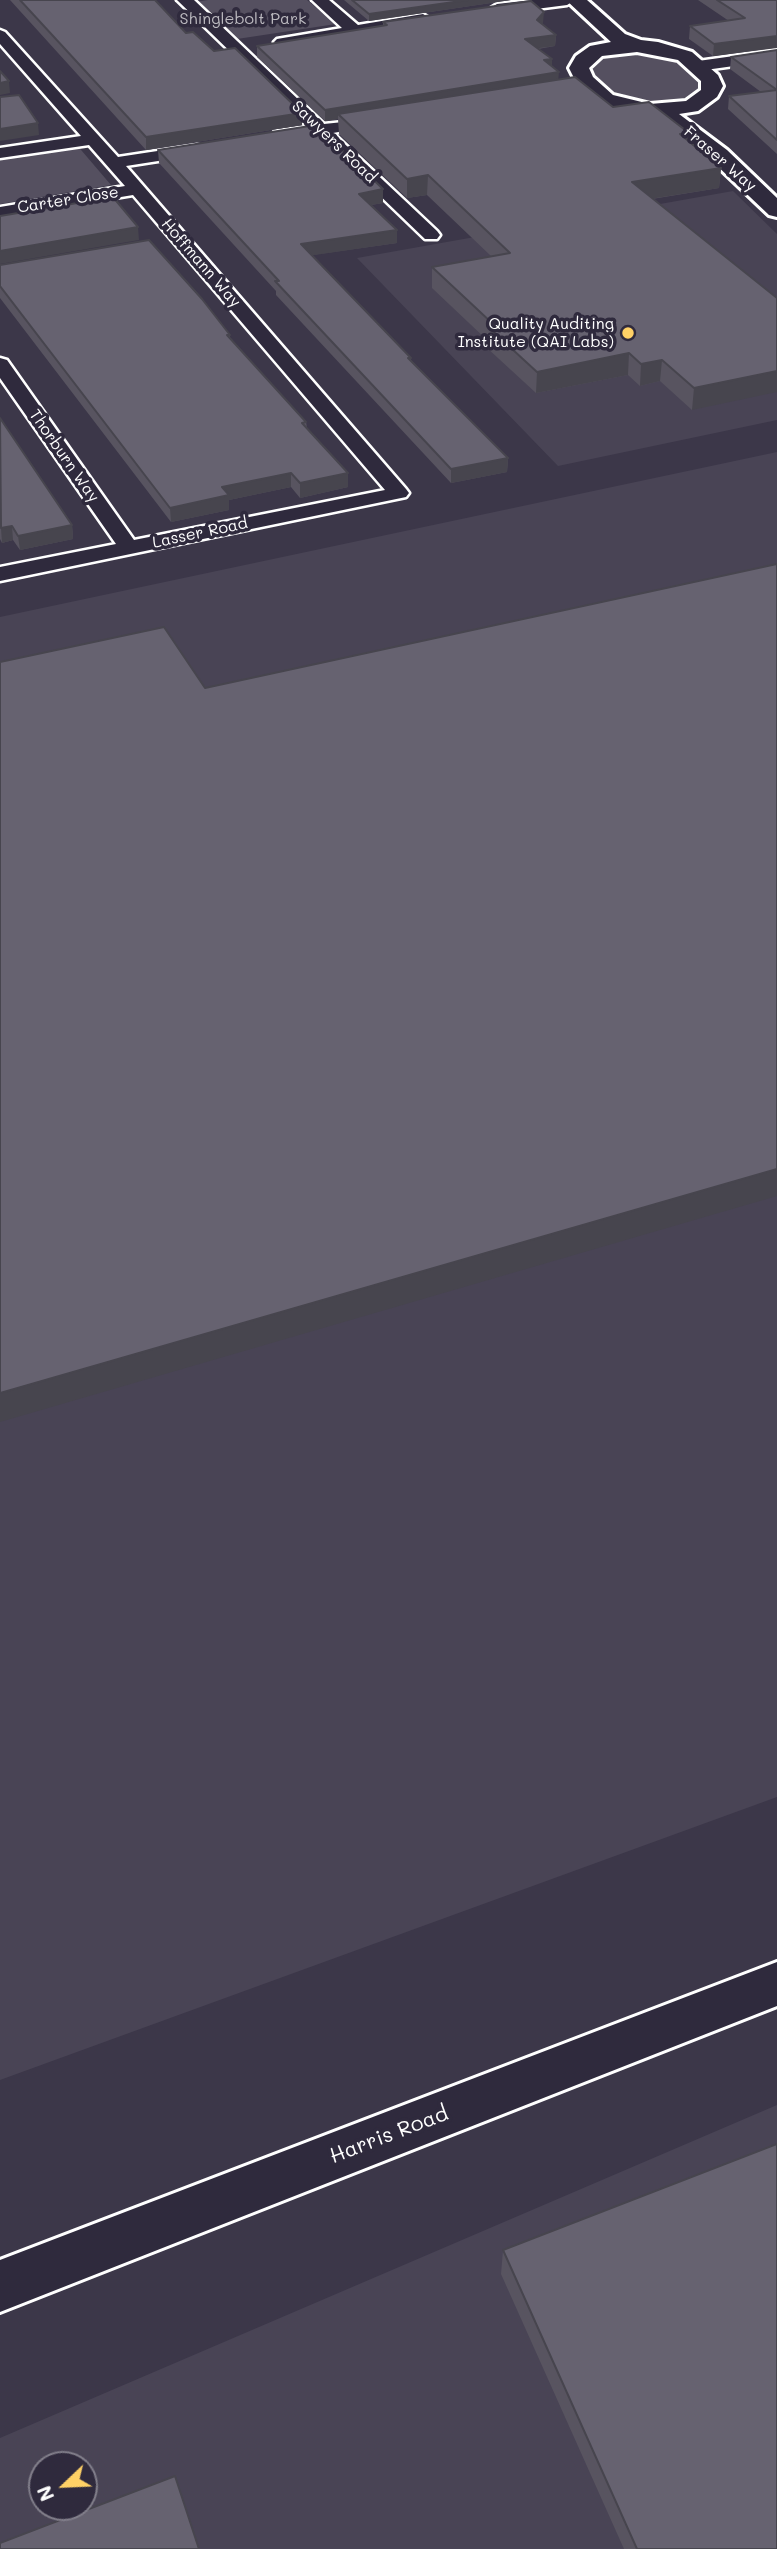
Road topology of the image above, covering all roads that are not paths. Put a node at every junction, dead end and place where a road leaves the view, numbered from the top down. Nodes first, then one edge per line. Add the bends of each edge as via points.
1 (185, 0) edge
2 (320, 0) edge
3 (563, 0) edge
4 (485, 10) edge
5 (433, 18) edge
6 (355, 30) junction
7 (0, 35) edge
8 (637, 46) junction
9 (250, 47) junction
10 (597, 50) junction
11 (777, 54) edge
12 (698, 66) junction
13 (691, 107) junction
14 (662, 111) junction
15 (387, 119) edge
16 (321, 129) junction
17 (267, 138) edge
18 (93, 139) junction
19 (213, 147) edge
20 (0, 153) edge
21 (114, 163) junction
22 (777, 187) edge
23 (137, 189) junction
24 (777, 210) edge
25 (0, 212) edge
26 (431, 235) dead end
27 (183, 240) junction
28 (156, 245) edge
29 (0, 364) edge
30 (399, 493) joint
31 (129, 548) junction
32 (0, 573) edge
33 (777, 1984) edge
34 (0, 2286) edge

1 - 9 street, Sawyers Road
2 - 6 street
3 - 4 street
3 - 8 street
3 - 10 street
5 - 6 street
6 - 9 street
7 - 18 street, Hoffmann Way via 46,95
8 - 10 street
8 - 12 street via 673,52
9 - 16 street, Sawyers Road
10 - 14 street via 579,68 580,88 617,104
11 - 12 street
12 - 13 street via 713,86
13 - 14 street
13 - 22 street, Fraser Way
14 - 24 street, Fraser Way via 719,155
15 - 16 street
16 - 17 street
16 - 26 street, Sawyers Road
18 - 20 street
18 - 21 street, Hoffmann Way
19 - 21 street
21 - 23 street, Hoffmann Way
23 - 25 street, Carter Close
23 - 27 street, Hoffmann Way
27 - 28 street
27 - 30 street, Hoffmann Way
29 - 31 street, Thorburn Way
30 - 31 street, Lasser Road
31 - 32 street, Lasser Road
33 - 34 street, Harris Road

